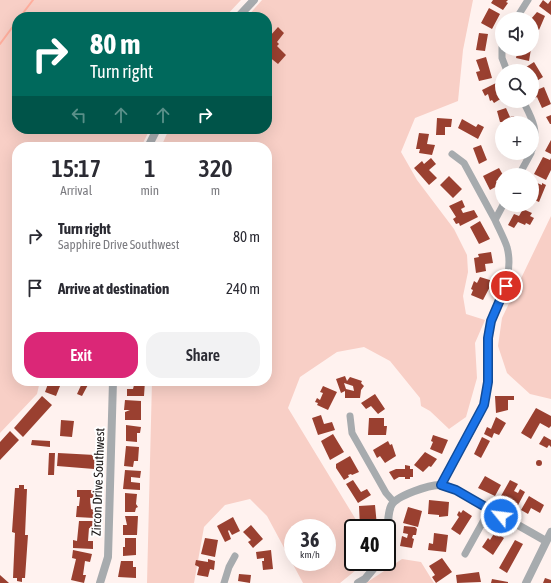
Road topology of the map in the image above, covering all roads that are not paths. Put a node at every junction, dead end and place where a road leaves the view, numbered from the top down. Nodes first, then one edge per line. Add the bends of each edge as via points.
1 (254, 0) edge
2 (528, 0) edge
3 (243, 12) edge
4 (520, 12) edge
5 (452, 154) dead end
6 (499, 212) edge
7 (495, 220) junction
8 (113, 386) edge
9 (350, 416) dead end
10 (441, 485) junction
11 (394, 502) junction
12 (490, 509) junction
13 (389, 519) edge
14 (551, 532) edge
15 (546, 541) junction
16 (465, 554) dead end
17 (235, 556) dead end
18 (372, 571) edge
19 (100, 583) edge
20 (224, 583) edge
21 (358, 583) edge
22 (526, 583) edge

1 - 3 street
2 - 4 street
5 - 7 street via 464,163
6 - 7 street
7 - 10 street via 507,247 510,268 506,286 491,321 488,338 487,391 478,416
8 - 19 street, Zircon Drive Southwest via 108,557
9 - 11 street via 352,434
10 - 11 street via 402,496
10 - 12 street via 456,490
11 - 13 street via 390,507
12 - 15 street
12 - 16 street
14 - 15 street
15 - 22 street
17 - 20 street via 228,567
18 - 21 street

